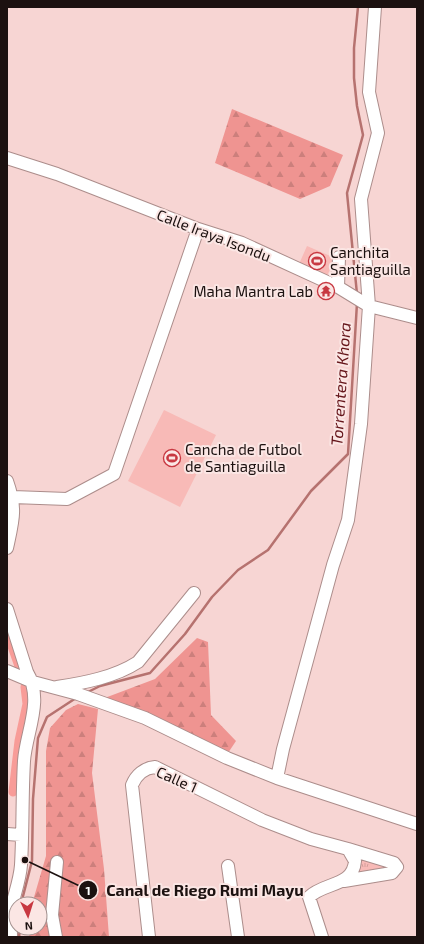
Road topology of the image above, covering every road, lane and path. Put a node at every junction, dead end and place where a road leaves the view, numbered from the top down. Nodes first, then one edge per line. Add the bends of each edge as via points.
1 (375, 7) edge
2 (7, 158) edge
3 (198, 228) junction
4 (339, 257) dead end
5 (338, 287) junction
6 (361, 301) junction
7 (417, 318) edge
8 (7, 481) edge
9 (13, 497) junction
10 (7, 548) edge
11 (194, 593) dead end
12 (7, 609) edge
13 (7, 671) edge
14 (33, 682) junction
15 (52, 688) junction
16 (277, 778) junction
17 (417, 824) edge
18 (7, 834) edge
19 (22, 834) junction
20 (348, 849) junction
21 (57, 862) dead end
22 (228, 866) dead end
23 (344, 881) junction
24 (11, 937) edge
25 (56, 937) edge
26 (149, 937) edge
27 (238, 937) edge
28 (322, 937) edge

1 - 6 street via 369,92 378,134 361,199
2 - 3 street, Calle Iraya Isondu via 57,174
3 - 5 street, Calle Iraya Isondu via 242,243
3 - 9 street via 114,474 67,499
4 - 5 street
5 - 6 street, Calle Iraya Isondu
6 - 7 street, Calle Iraya Isondu
6 - 16 street via 361,424 348,520 333,565
8 - 9 street
9 - 10 street via 14,518
11 - 15 street via 138,662 127,669
12 - 14 street via 27,672
13 - 14 street
14 - 15 street
14 - 19 street via 34,710 24,760
15 - 16 street via 78,694 145,718 226,758
16 - 17 street
18 - 19 street
19 - 24 street via 21,866 11,911
20 - 23 street via 355,861 354,869
20 - 23 street, Calle 1 via 394,863 397,867 392,873
20 - 26 street, Calle 1 via 311,839 262,820 155,767 148,768 134,779 132,785
21 - 25 street via 52,915
22 - 27 street
23 - 28 street, Calle 1 via 319,890 309,897

